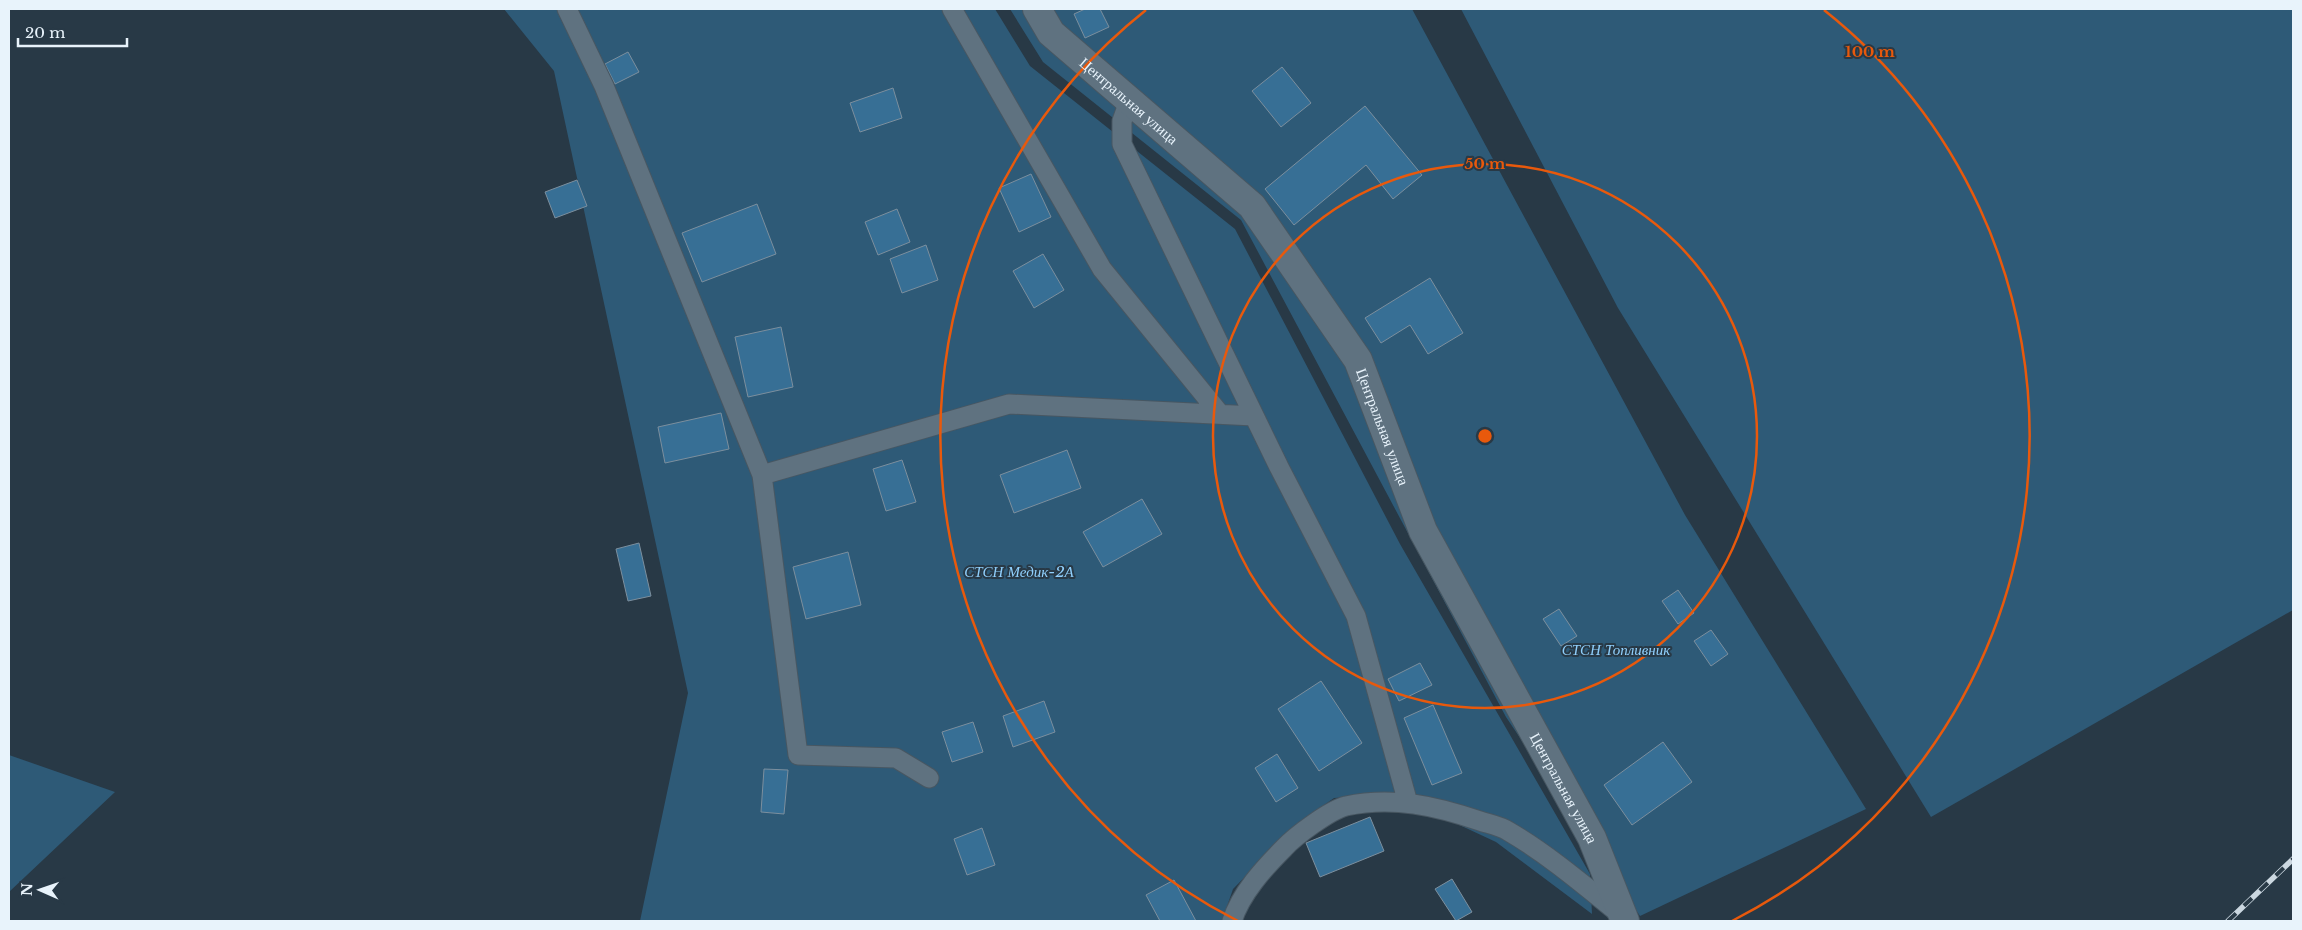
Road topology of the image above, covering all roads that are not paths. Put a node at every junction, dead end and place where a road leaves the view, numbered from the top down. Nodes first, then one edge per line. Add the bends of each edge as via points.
1 (567, 9) edge
2 (952, 9) edge
3 (1037, 9) edge
4 (1129, 100) junction
5 (1220, 414) junction
6 (1254, 416) junction
7 (762, 475) junction
8 (929, 778) dead end
9 (1408, 803) junction
10 (1624, 920) edge
11 (1232, 921) edge

1 - 7 lane via 604,86
2 - 5 lane via 1102,269
3 - 4 street, Центральная улица via 1050,33
4 - 6 lane via 1122,122 1122,144
4 - 10 street, Центральная улица via 1252,206 1358,360 1423,531 1592,838
5 - 6 lane
5 - 7 lane via 1008,404
6 - 9 lane via 1356,616
7 - 8 lane via 798,755 896,758
9 - 10 lane via 1463,815 1507,830 1563,868
9 - 11 lane via 1345,806 1298,833 1263,869 1234,912

